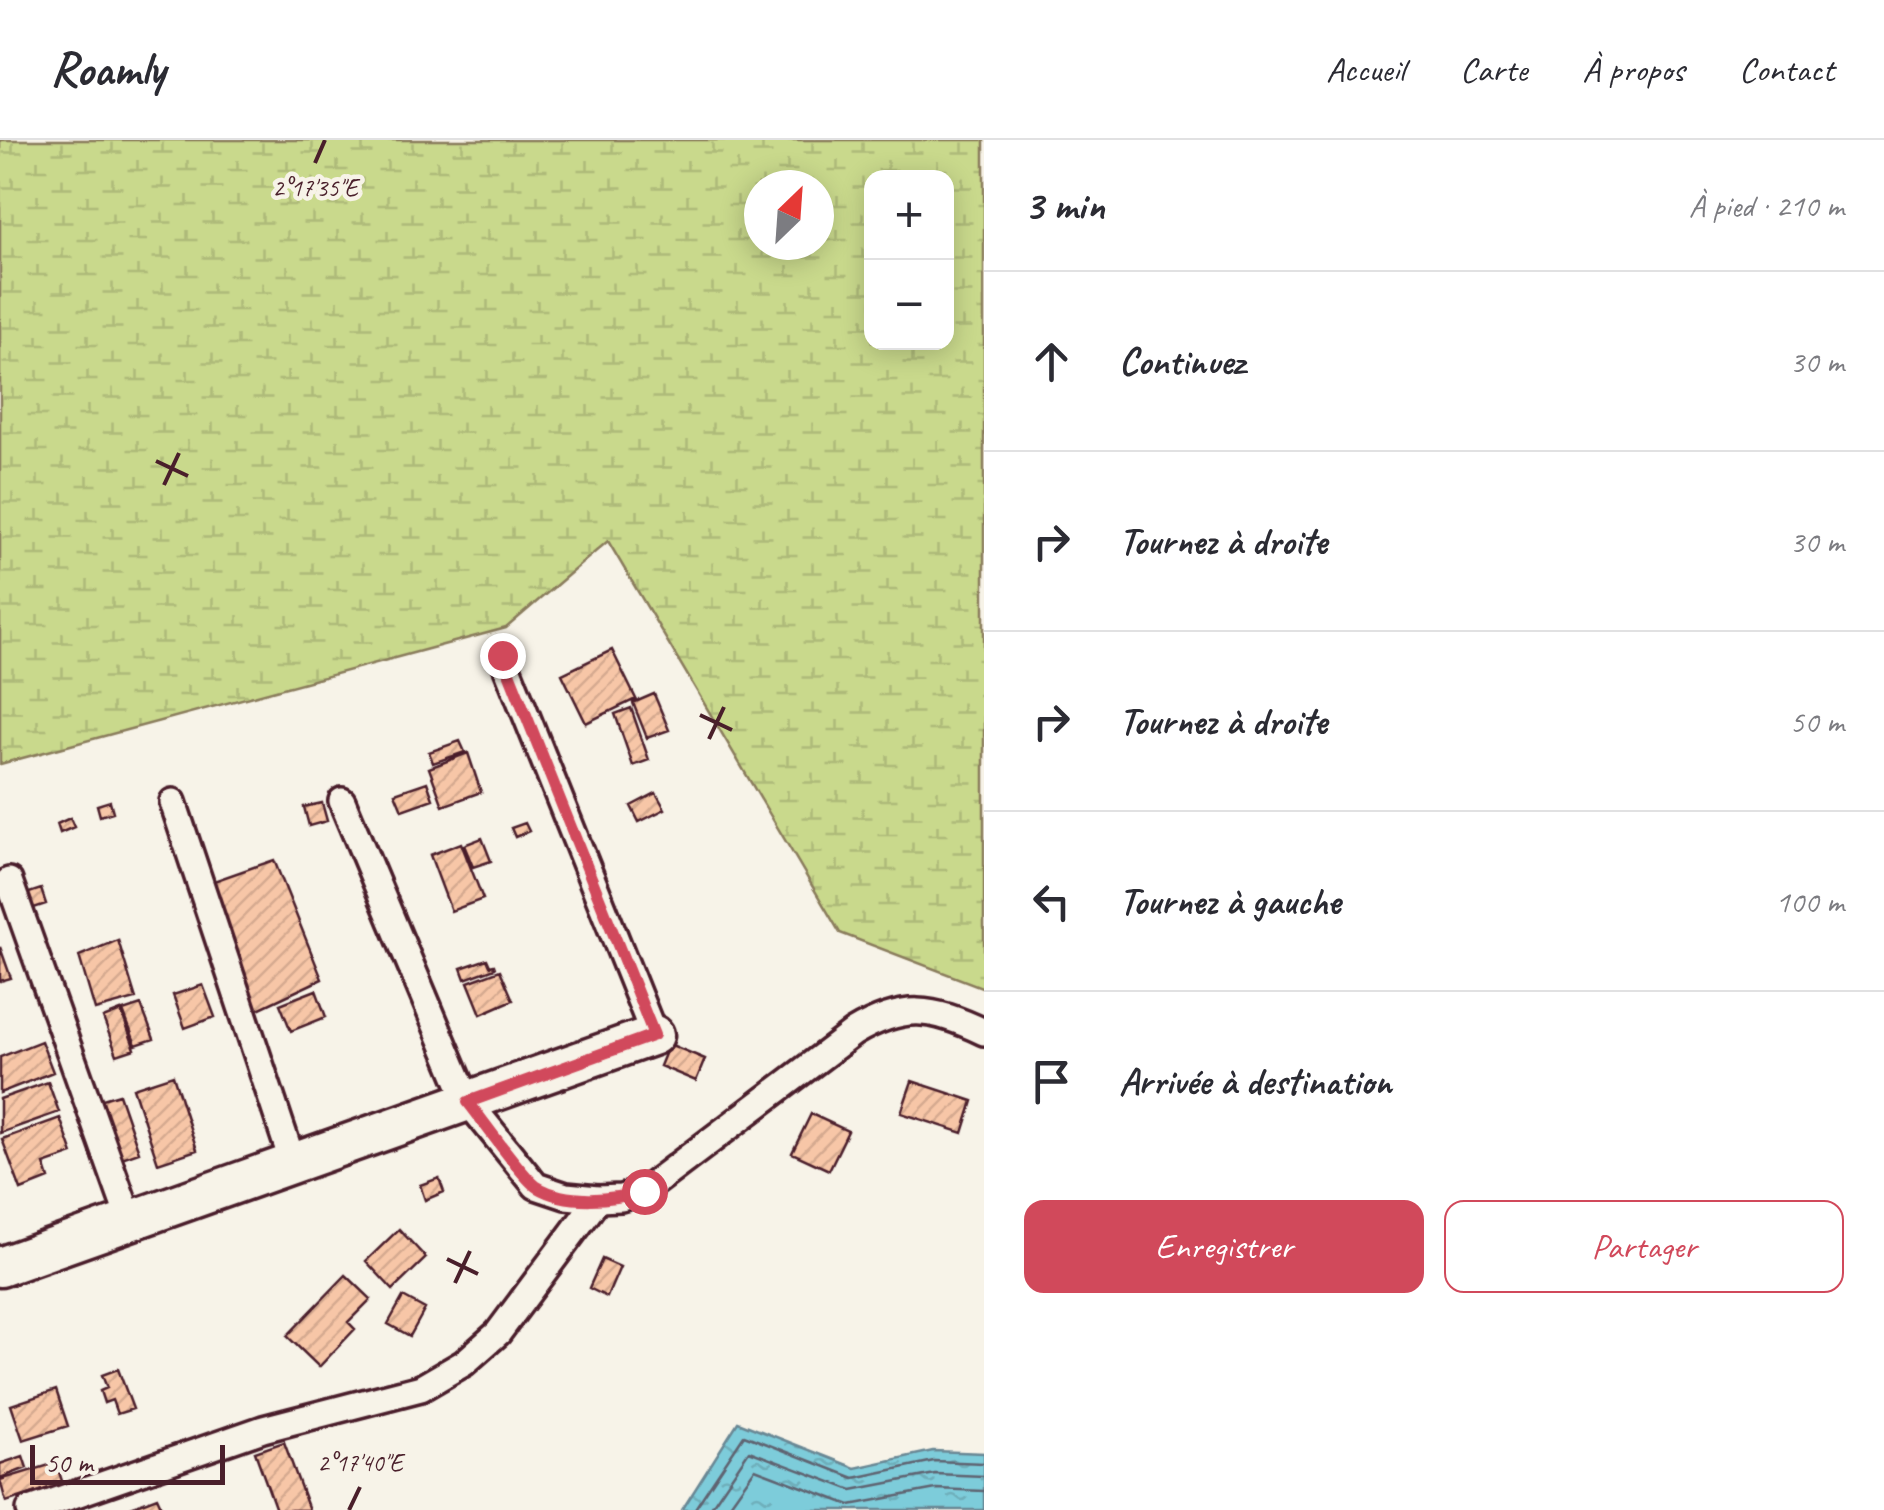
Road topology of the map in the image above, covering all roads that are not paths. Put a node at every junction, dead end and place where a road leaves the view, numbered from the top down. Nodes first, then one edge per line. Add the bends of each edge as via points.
1 (502, 655) dead end
2 (342, 801) dead end
3 (173, 802) dead end
4 (8, 881) dead end
5 (984, 1032) edge
6 (654, 1035) joint
7 (468, 1102) junction
8 (294, 1163) junction
9 (598, 1199) junction
10 (130, 1221) junction
11 (0, 1267) edge
12 (30, 1510) edge

1 - 6 street
2 - 7 street
3 - 8 street
4 - 10 street
5 - 9 street via 955,1018 885,1014 644,1191
6 - 7 street
7 - 8 street
7 - 9 street via 536,1186
8 - 10 street
9 - 12 street via 498,1333 421,1388 263,1428
10 - 11 street

